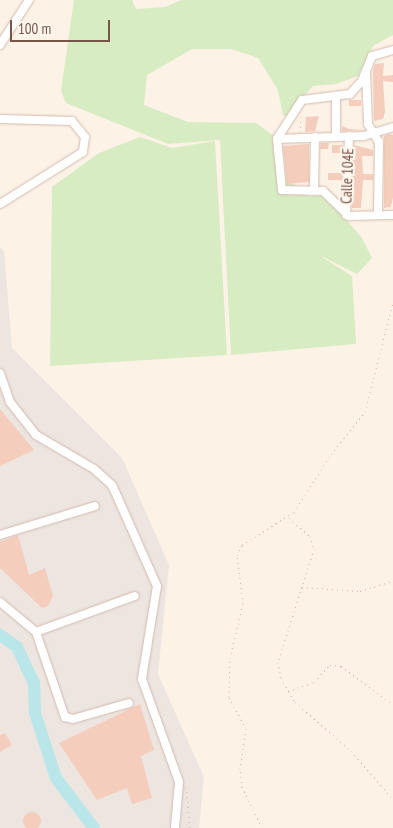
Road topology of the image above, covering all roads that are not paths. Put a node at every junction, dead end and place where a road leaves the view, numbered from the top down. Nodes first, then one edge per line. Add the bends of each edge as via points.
1 (29, 0) edge
2 (0, 45) edge
3 (393, 50) edge
4 (364, 67) junction
5 (336, 96) junction
6 (0, 119) edge
7 (393, 127) edge
8 (372, 133) junction
9 (336, 136) junction
10 (349, 136) junction
11 (315, 137) junction
12 (277, 139) junction
13 (314, 190) junction
14 (0, 204) edge
15 (346, 215) junction
16 (378, 215) junction
17 (393, 215) edge
18 (0, 373) edge
19 (95, 506) dead end
20 (0, 535) edge
21 (136, 596) dead end
22 (0, 602) edge
23 (36, 632) junction
24 (129, 703) dead end
25 (175, 828) edge

1 - 2 street
3 - 4 street via 381,50
4 - 5 street via 357,88
4 - 8 street
5 - 9 street, Calle 104E
5 - 12 street via 302,100
6 - 14 street via 72,121 85,137 83,152
7 - 8 street
8 - 10 street
8 - 16 street via 380,142
9 - 10 street
9 - 11 street
10 - 15 street, Calle 104E
11 - 12 street
11 - 13 street
12 - 13 street via 278,182 282,190
13 - 15 street via 328,195
15 - 16 street
16 - 17 street
18 - 25 street via 10,402 36,436 94,469 112,485 157,586 142,679 179,782
19 - 20 street
21 - 23 street
22 - 23 street
23 - 24 street via 65,717 73,720

